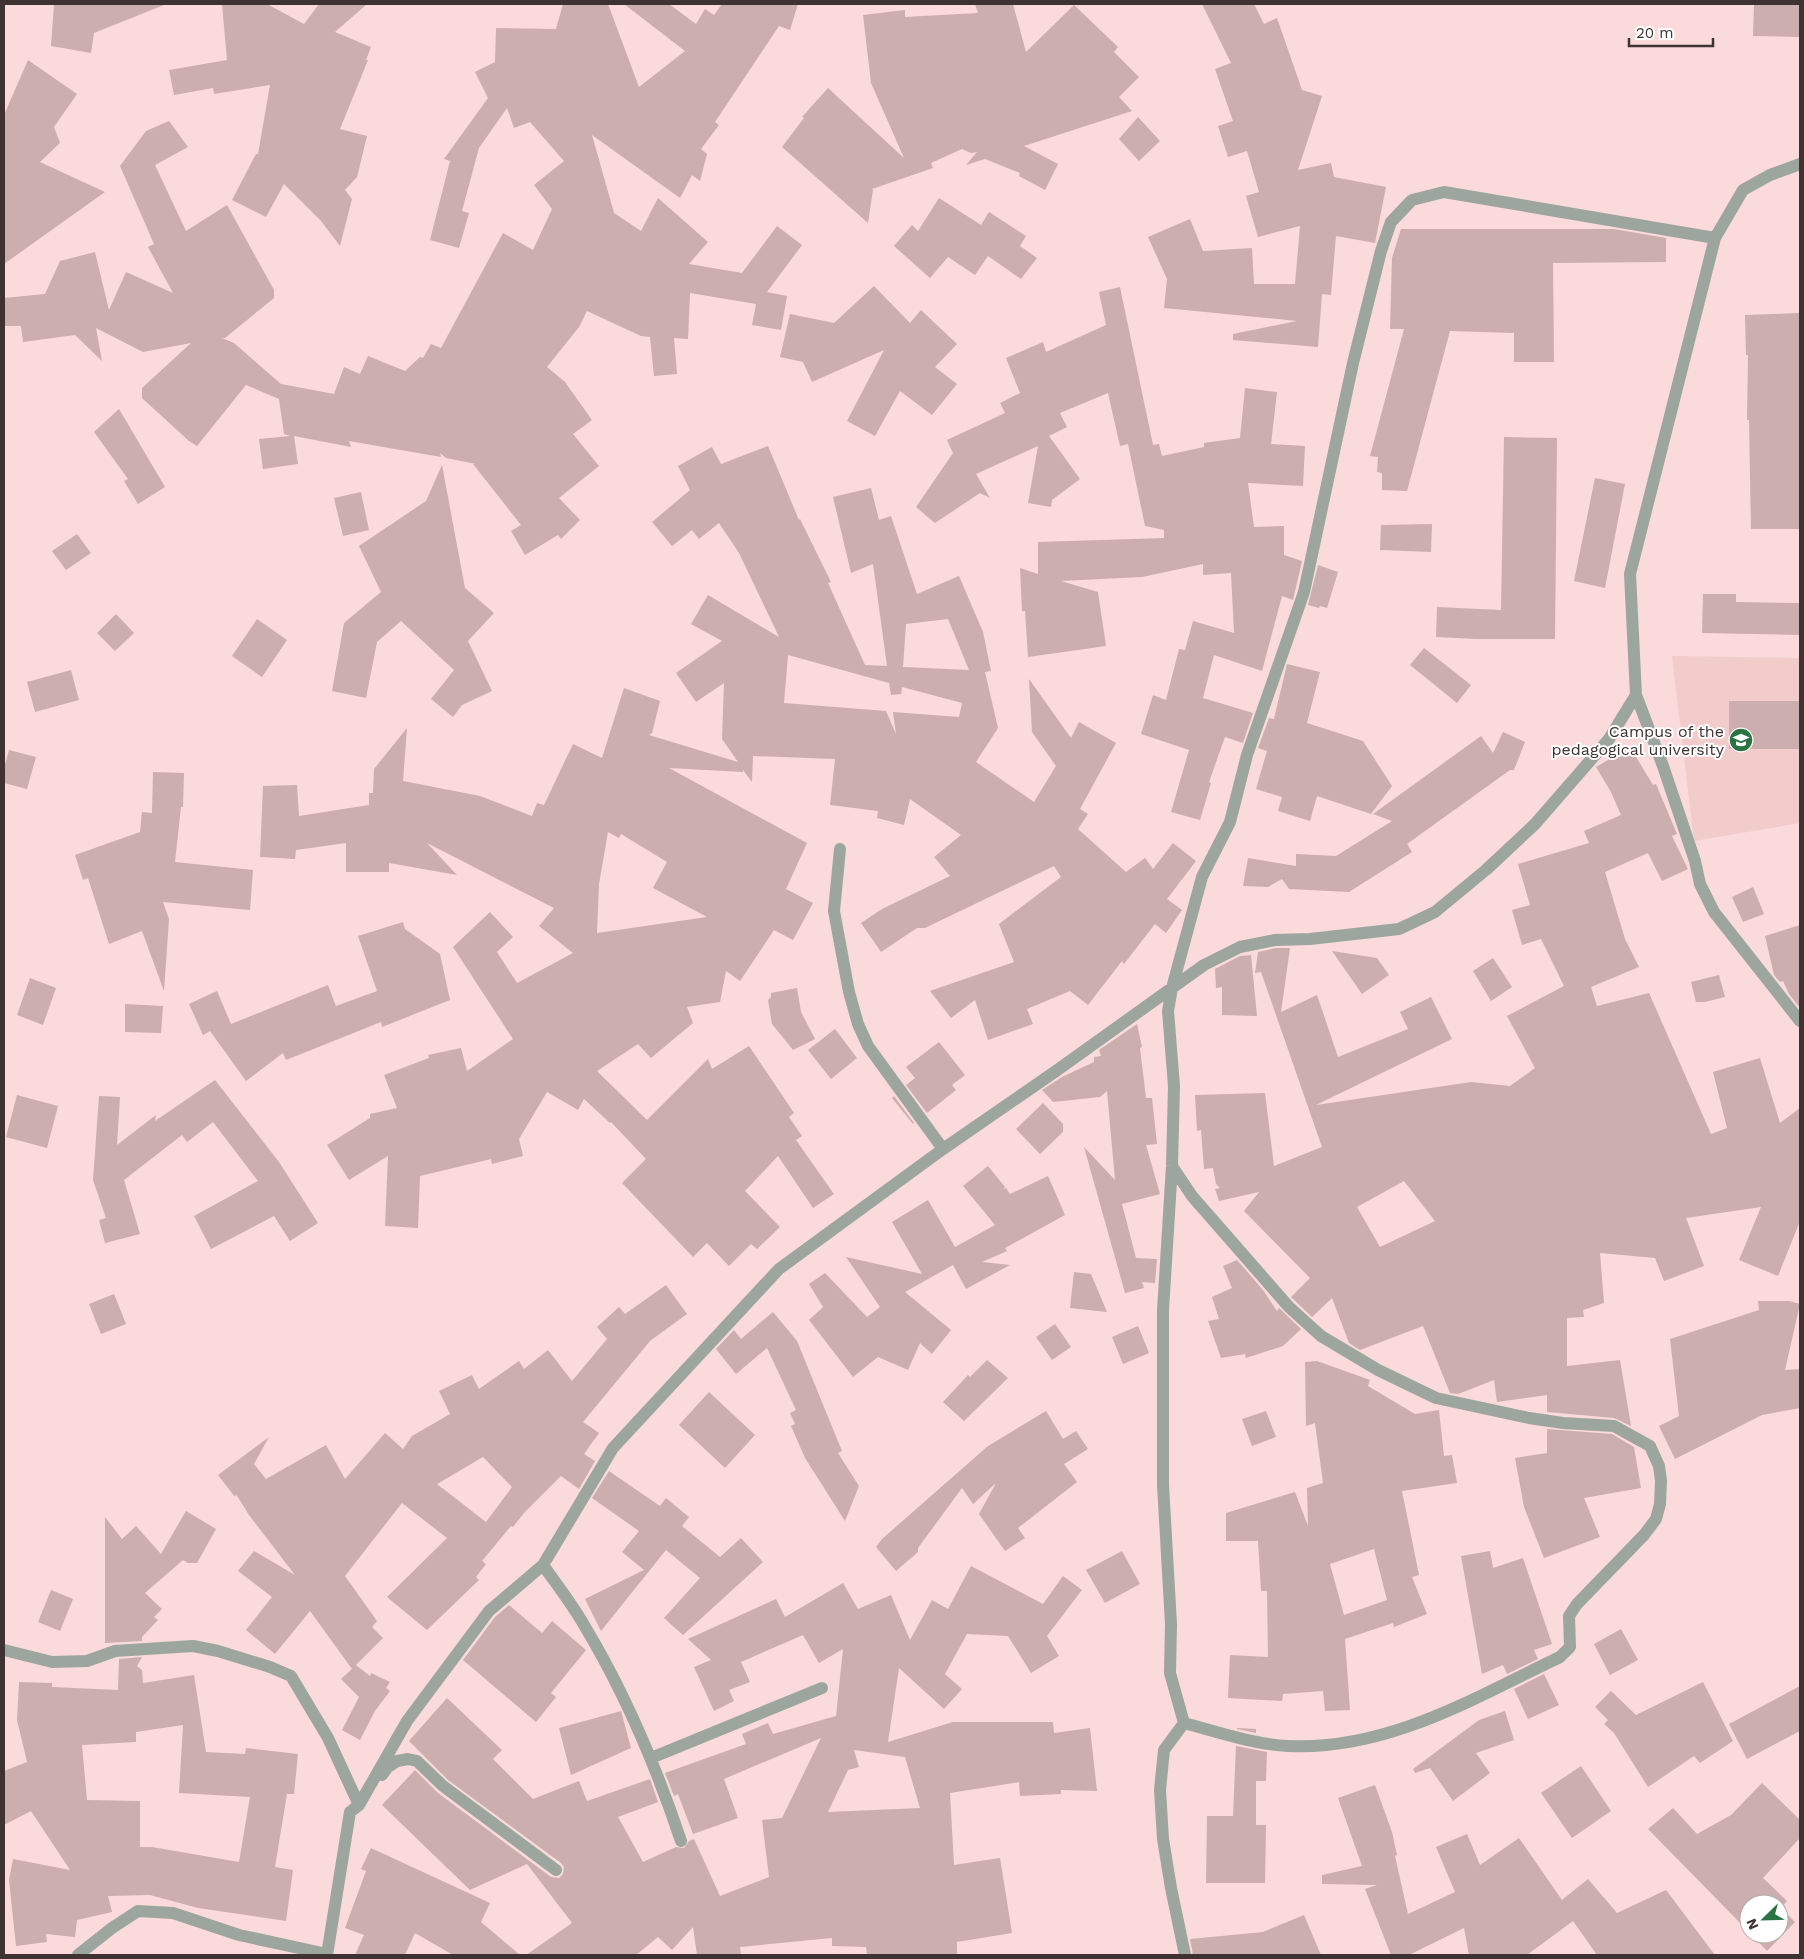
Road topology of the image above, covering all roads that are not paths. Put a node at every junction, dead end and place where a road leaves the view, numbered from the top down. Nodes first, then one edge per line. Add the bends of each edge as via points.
1 (1800, 164) edge
2 (1715, 238) junction
3 (1636, 695) junction
4 (840, 849) dead end
5 (1172, 988) junction
6 (1800, 1021) edge
7 (943, 1149) junction
8 (1172, 1166) junction
9 (543, 1565) junction
10 (4, 1650) edge
11 (822, 1688) dead end
12 (1184, 1723) junction
13 (651, 1758) junction
14 (359, 1805) junction
15 (348, 1828) junction
16 (681, 1841) dead end
17 (556, 1870) dead end
18 (78, 1955) edge
19 (327, 1955) edge
20 (1185, 1955) edge

1 - 2 street via 1743,190
2 - 3 street via 1630,574
2 - 5 street via 1444,192 1412,200 1391,222 1353,363 1304,592 1247,755 1230,822 1202,878
3 - 5 street via 1609,739 1535,824 1435,912 1399,930 1274,940 1240,947 1204,965
3 - 6 street via 1666,774 1700,884 1714,912
4 - 7 street via 834,911 858,1024 868,1046
5 - 7 street
5 - 8 street via 1168,1011 1174,1086
7 - 9 street via 779,1269 613,1448
8 - 12 street via 1163,1310 1163,1485 1172,1624 1170,1673
8 - 12 street via 1192,1196 1289,1307 1321,1336 1378,1370 1436,1398 1528,1418 1614,1426 1650,1446 1660,1466 1661,1481 1656,1519 1577,1604 1569,1616 1570,1647 1560,1657 1439,1715 1408,1727 1354,1740 1288,1746 1251,1741
9 - 13 street via 584,1624
9 - 14 street via 489,1611 407,1721
10 - 14 street via 52,1662 87,1661 115,1651 193,1646 218,1651 291,1676 328,1738
11 - 13 street
12 - 20 street via 1164,1750 1160,1790 1162,1839
13 - 16 street
14 - 15 street via 350,1812
15 - 17 street via 388,1767 408,1759 417,1761 444,1786
15 - 19 street
18 - 19 street via 138,1911 173,1913 238,1935

